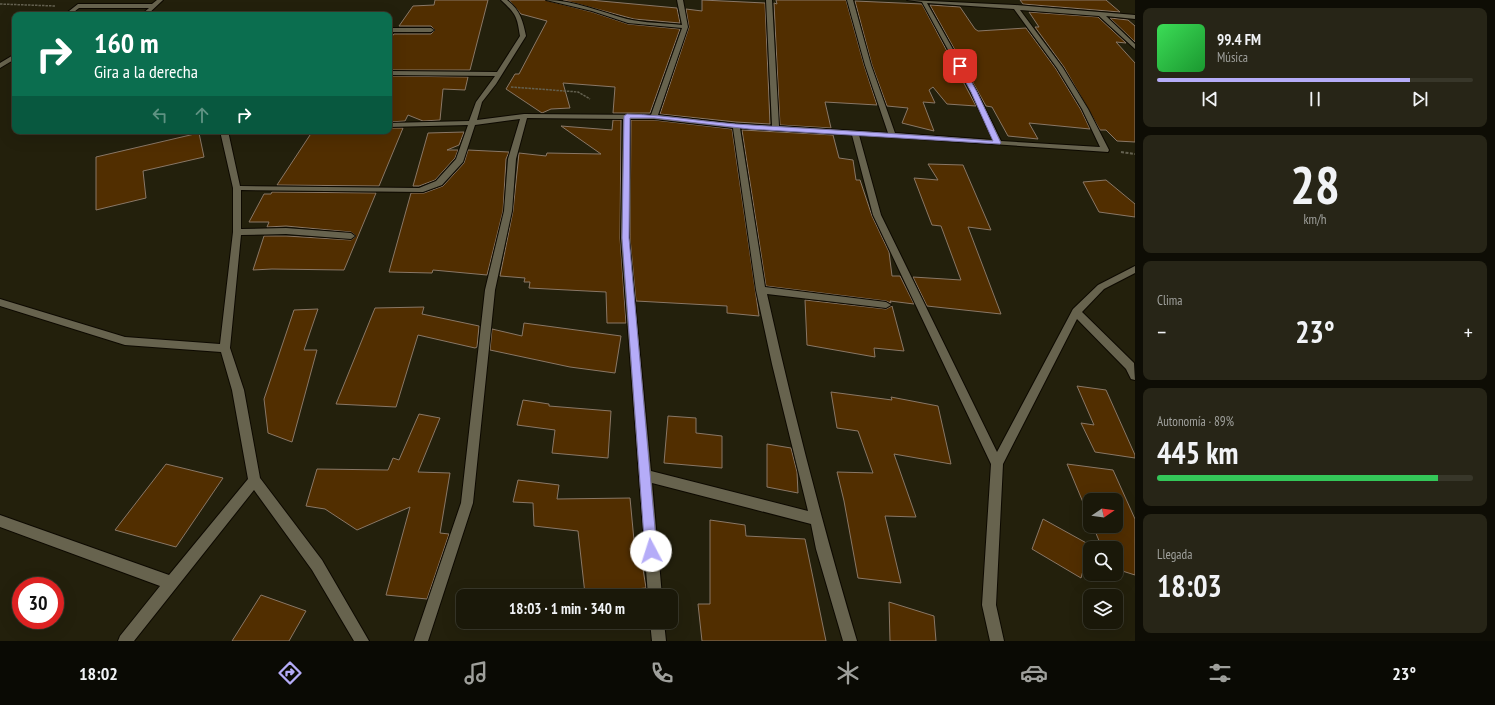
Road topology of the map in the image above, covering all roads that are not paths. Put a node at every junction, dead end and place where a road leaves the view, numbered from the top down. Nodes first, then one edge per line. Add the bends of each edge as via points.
1 (160, 0) edge
2 (504, 0) edge
3 (550, 0) edge
4 (680, 0) edge
5 (770, 0) edge
6 (850, 0) edge
7 (910, 0) edge
8 (923, 0) edge
9 (153, 6) junction
10 (1014, 7) junction
11 (71, 12) edge
12 (147, 12) edge
13 (1100, 14) junction
14 (1135, 17) edge
15 (685, 27) junction
16 (392, 30) edge
17 (431, 30) dead end
18 (1135, 48) edge
19 (12, 58) edge
20 (1, 66) edge
21 (392, 73) edge
22 (498, 74) junction
23 (524, 116) junction
24 (627, 116) junction
25 (654, 116) junction
26 (472, 123) junction
27 (392, 126) edge
28 (736, 126) junction
29 (776, 129) junction
30 (855, 133) junction
31 (225, 134) edge
32 (892, 135) junction
33 (998, 143) junction
34 (237, 188) junction
35 (237, 232) junction
36 (351, 236) dead end
37 (1135, 269) edge
38 (761, 290) junction
39 (0, 302) edge
40 (886, 305) dead end
41 (1076, 312) junction
42 (225, 348) junction
43 (1135, 376) edge
44 (997, 464) junction
45 (644, 475) junction
46 (254, 480) junction
47 (817, 519) junction
48 (0, 521) edge
49 (172, 583) junction
50 (654, 589) edge
51 (658, 629) edge
52 (125, 641) edge
53 (362, 641) edge
54 (421, 641) edge
55 (659, 641) edge
56 (850, 641) edge
57 (997, 641) edge

1 - 9 street
2 - 22 street via 520,15 523,36
3 - 15 street via 628,20
4 - 15 street
5 - 29 street
6 - 32 street via 868,65
7 - 8 street
8 - 10 street
8 - 33 street via 974,92
9 - 11 street via 78,6
9 - 12 street
10 - 13 street
10 - 33 street via 1060,68 1085,108 1105,150
13 - 14 street
13 - 18 street
15 - 25 street
16 - 17 street
19 - 20 street
21 - 22 street
22 - 26 street via 479,102
23 - 24 street
23 - 26 street
23 - 54 street via 512,159 508,211 490,290 467,503
24 - 25 street
24 - 45 street via 626,238
25 - 28 street
26 - 27 street
26 - 34 street via 460,160 439,183 420,190
28 - 29 street
28 - 38 street
29 - 30 street
30 - 32 street
30 - 44 street via 877,215
31 - 34 street
32 - 33 street
34 - 35 street
35 - 36 street via 286,231
35 - 42 street
37 - 41 street via 1101,287
38 - 40 street
38 - 47 street via 777,364
39 - 42 street via 125,341
41 - 43 street via 1130,366
41 - 44 street
42 - 46 street via 238,390
44 - 57 street via 989,605
45 - 47 street
45 - 50 street
46 - 49 street
46 - 53 street via 318,565
47 - 56 street via 823,549
48 - 49 street
49 - 52 street
51 - 55 street

